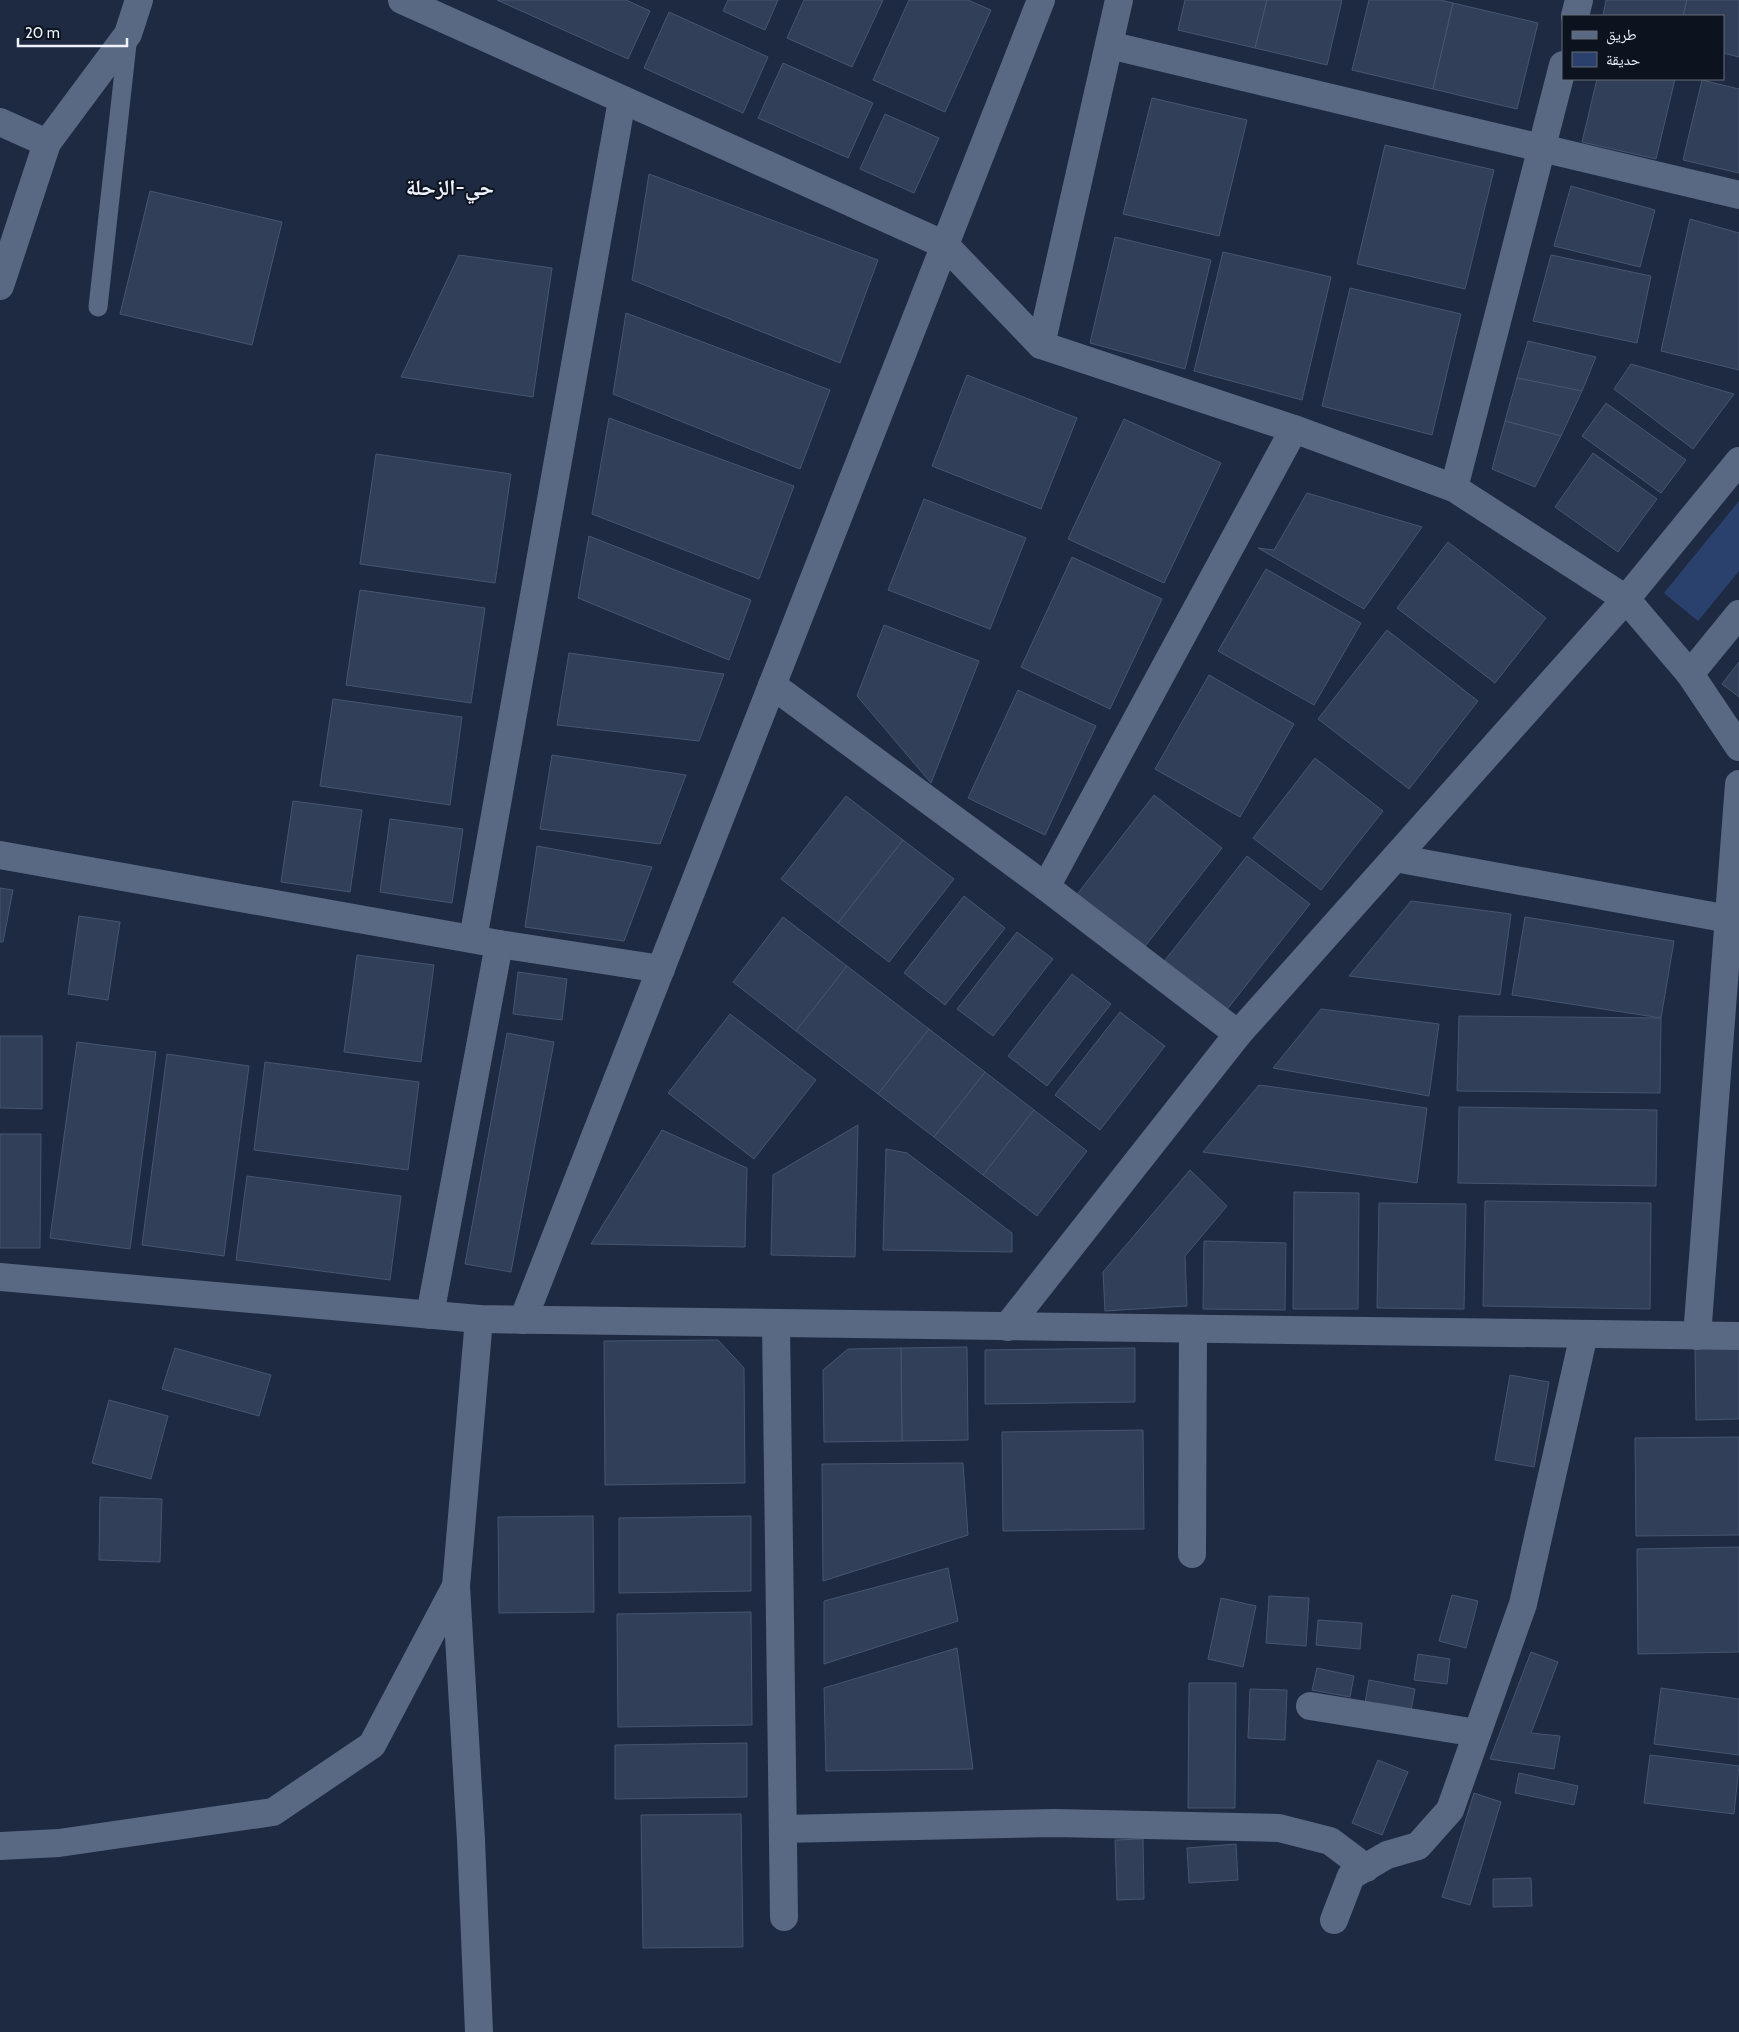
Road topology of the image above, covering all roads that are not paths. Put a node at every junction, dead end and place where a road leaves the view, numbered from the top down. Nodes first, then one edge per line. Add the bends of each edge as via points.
1 (139, 0) edge
2 (402, 0) edge
3 (1041, 0) edge
4 (1119, 0) edge
5 (1579, 0) edge
6 (1575, 15) edge
7 (128, 34) junction
8 (1109, 45) junction
9 (1562, 69) edge
10 (622, 100) junction
11 (0, 122) edge
12 (47, 143) junction
13 (1542, 148) junction
14 (1739, 195) edge
15 (945, 245) junction
16 (0, 286) edge
17 (98, 307) dead end
18 (1041, 346) junction
19 (1294, 429) junction
20 (1739, 461) edge
21 (1454, 488) junction
22 (1626, 599) junction
23 (1739, 614) edge
24 (1690, 674) junction
25 (772, 685) junction
26 (1739, 747) edge
27 (1739, 784) edge
28 (0, 855) edge
29 (1395, 858) junction
30 (1046, 887) junction
31 (1729, 919) junction
32 (486, 942) junction
33 (660, 969) junction
34 (1238, 1034) junction
35 (0, 1277) edge
36 (430, 1315) junction
37 (480, 1320) junction
38 (523, 1320) junction
39 (776, 1324) junction
40 (1007, 1327) junction
41 (1193, 1329) junction
42 (1584, 1334) junction
43 (1697, 1336) junction
44 (1739, 1336) edge
45 (1192, 1554) dead end
46 (456, 1586) junction
47 (1310, 1706) dead end
48 (1477, 1733) junction
49 (783, 1829) junction
50 (0, 1846) edge
51 (1366, 1868) junction
52 (784, 1917) dead end
53 (1334, 1920) dead end
54 (479, 2032) edge

1 - 7 street
2 - 10 street
3 - 15 street
4 - 8 street
5 - 6 street
7 - 12 street
7 - 17 lane
8 - 13 street
8 - 18 street
9 - 13 street
10 - 15 street
10 - 32 street
11 - 12 street
12 - 16 street
13 - 14 street
13 - 21 street
15 - 18 street
15 - 25 street
18 - 19 street
19 - 21 street
19 - 30 street
20 - 22 street
21 - 22 street
22 - 24 street
22 - 29 street
23 - 24 street
24 - 26 street
25 - 30 street
25 - 33 street
27 - 31 street
28 - 32 street
29 - 31 street
29 - 34 street
30 - 34 street
31 - 43 street
32 - 33 street
32 - 36 street
33 - 38 street
34 - 40 street
35 - 36 street
36 - 37 street
37 - 38 street
37 - 46 street
38 - 39 street
39 - 40 street
39 - 49 street
40 - 41 street
41 - 42 street
41 - 45 street
42 - 43 street
42 - 48 street via 1523,1604
43 - 44 street
46 - 50 street via 372,1745 273,1812 59,1843
46 - 54 street
47 - 48 street
48 - 51 street via 1450,1810 1418,1846 1387,1855
49 - 51 street via 1055,1823 1279,1828 1330,1842
49 - 52 street
51 - 53 street via 1352,1876

